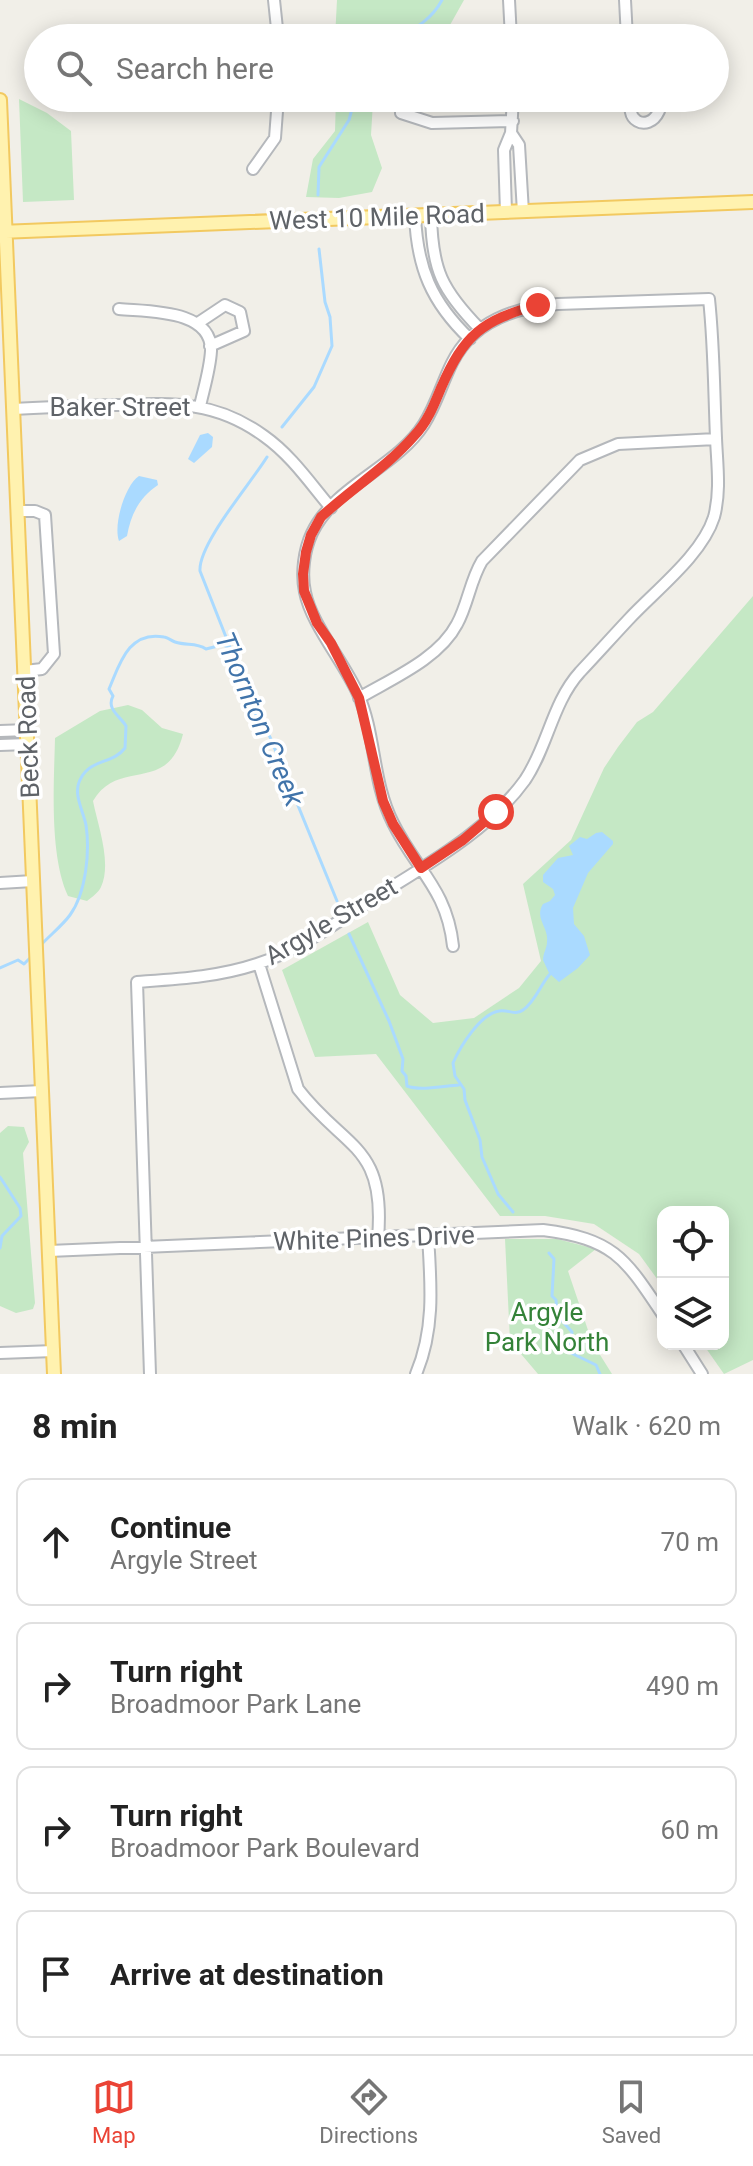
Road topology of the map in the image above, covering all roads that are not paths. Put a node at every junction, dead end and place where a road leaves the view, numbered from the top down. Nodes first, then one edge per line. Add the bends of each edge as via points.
1 (274, 0) edge
2 (509, 0) edge
3 (625, 0) edge
4 (277, 24) edge
5 (510, 24) edge
6 (626, 24) edge
7 (0, 100) edge
8 (277, 112) edge
9 (513, 112) edge
10 (631, 112) edge
11 (658, 112) edge
12 (401, 113) dead end
13 (512, 127) junction
14 (253, 169) dead end
15 (753, 202) edge
16 (506, 212) junction
17 (523, 212) junction
18 (415, 215) junction
19 (431, 215) junction
20 (3, 232) edge
21 (437, 271) junction
22 (424, 276) junction
23 (119, 309) dead end
24 (198, 323) junction
25 (480, 329) junction
26 (470, 339) junction
27 (210, 346) junction
28 (200, 406) junction
29 (14, 409) junction
30 (716, 439) junction
31 (331, 508) junction
32 (18, 511) junction
33 (25, 671) junction
34 (359, 698) junction
35 (28, 730) junction
36 (0, 731) edge
37 (28, 744) junction
38 (0, 745) edge
39 (421, 868) junction
40 (33, 881) junction
41 (0, 883) edge
42 (453, 946) dead end
43 (259, 964) junction
44 (42, 1091) junction
45 (0, 1093) edge
46 (428, 1236) junction
47 (378, 1238) junction
48 (145, 1247) junction
49 (49, 1251) junction
50 (657, 1307) edge
51 (687, 1350) edge
52 (54, 1351) junction
53 (0, 1353) edge
54 (54, 1374) edge
55 (150, 1374) edge
56 (416, 1374) edge
57 (702, 1374) edge

1 - 4 street
2 - 5 street
3 - 6 street
7 - 20 main road, Beck Road
8 - 14 street via 275,138
9 - 13 street
10 - 11 street via 646,123
12 - 13 street via 432,123
13 - 16 street via 504,150
13 - 17 street via 519,145
15 - 17 main road, West 10 Mile Road
16 - 17 main road, West 10 Mile Road
16 - 19 main road, West 10 Mile Road
18 - 19 main road, West 10 Mile Road
18 - 20 main road, West 10 Mile Road
18 - 22 street
19 - 21 street
20 - 29 main road, Beck Road
21 - 22 street
21 - 25 street
22 - 26 street
23 - 24 street
24 - 27 street
24 - 27 street via 225,305 240,312 244,331
25 - 26 street
25 - 30 street, Argyle Street via 500,316 538,305 709,299
26 - 31 street via 415,436
27 - 28 street
28 - 29 street, Baker Street via 158,402
28 - 31 street, Baker Street via 265,436
29 - 32 main road, Beck Road
30 - 34 street via 618,444 580,460 482,561 456,627 446,639
30 - 39 street, Argyle Street via 717,498 706,535 577,675 525,779 496,812
31 - 34 street via 311,535 304,591
32 - 33 main road, Beck Road
32 - 33 street via 45,515 54,654 42,669
33 - 35 main road, Beck Road
34 - 39 street via 383,801
35 - 36 street
35 - 37 main road, Beck Road
37 - 38 street
37 - 40 main road, Beck Road
39 - 42 street via 443,901
39 - 43 street, Argyle Street via 293,949
40 - 41 street
40 - 44 main road, Beck Road
43 - 47 street via 298,1089 360,1149 374,1176
43 - 48 street, Argyle Street via 137,982
44 - 45 street
44 - 49 main road, Beck Road
46 - 47 street, White Pines Drive
46 - 50 street, White Pines Drive via 543,1230 574,1234 620,1257
46 - 56 street via 430,1328
47 - 48 street, White Pines Drive
48 - 49 street, White Pines Drive
48 - 55 street, Argyle Street
49 - 52 main road, Beck Road
51 - 57 street
52 - 53 street
52 - 54 main road, Beck Road

